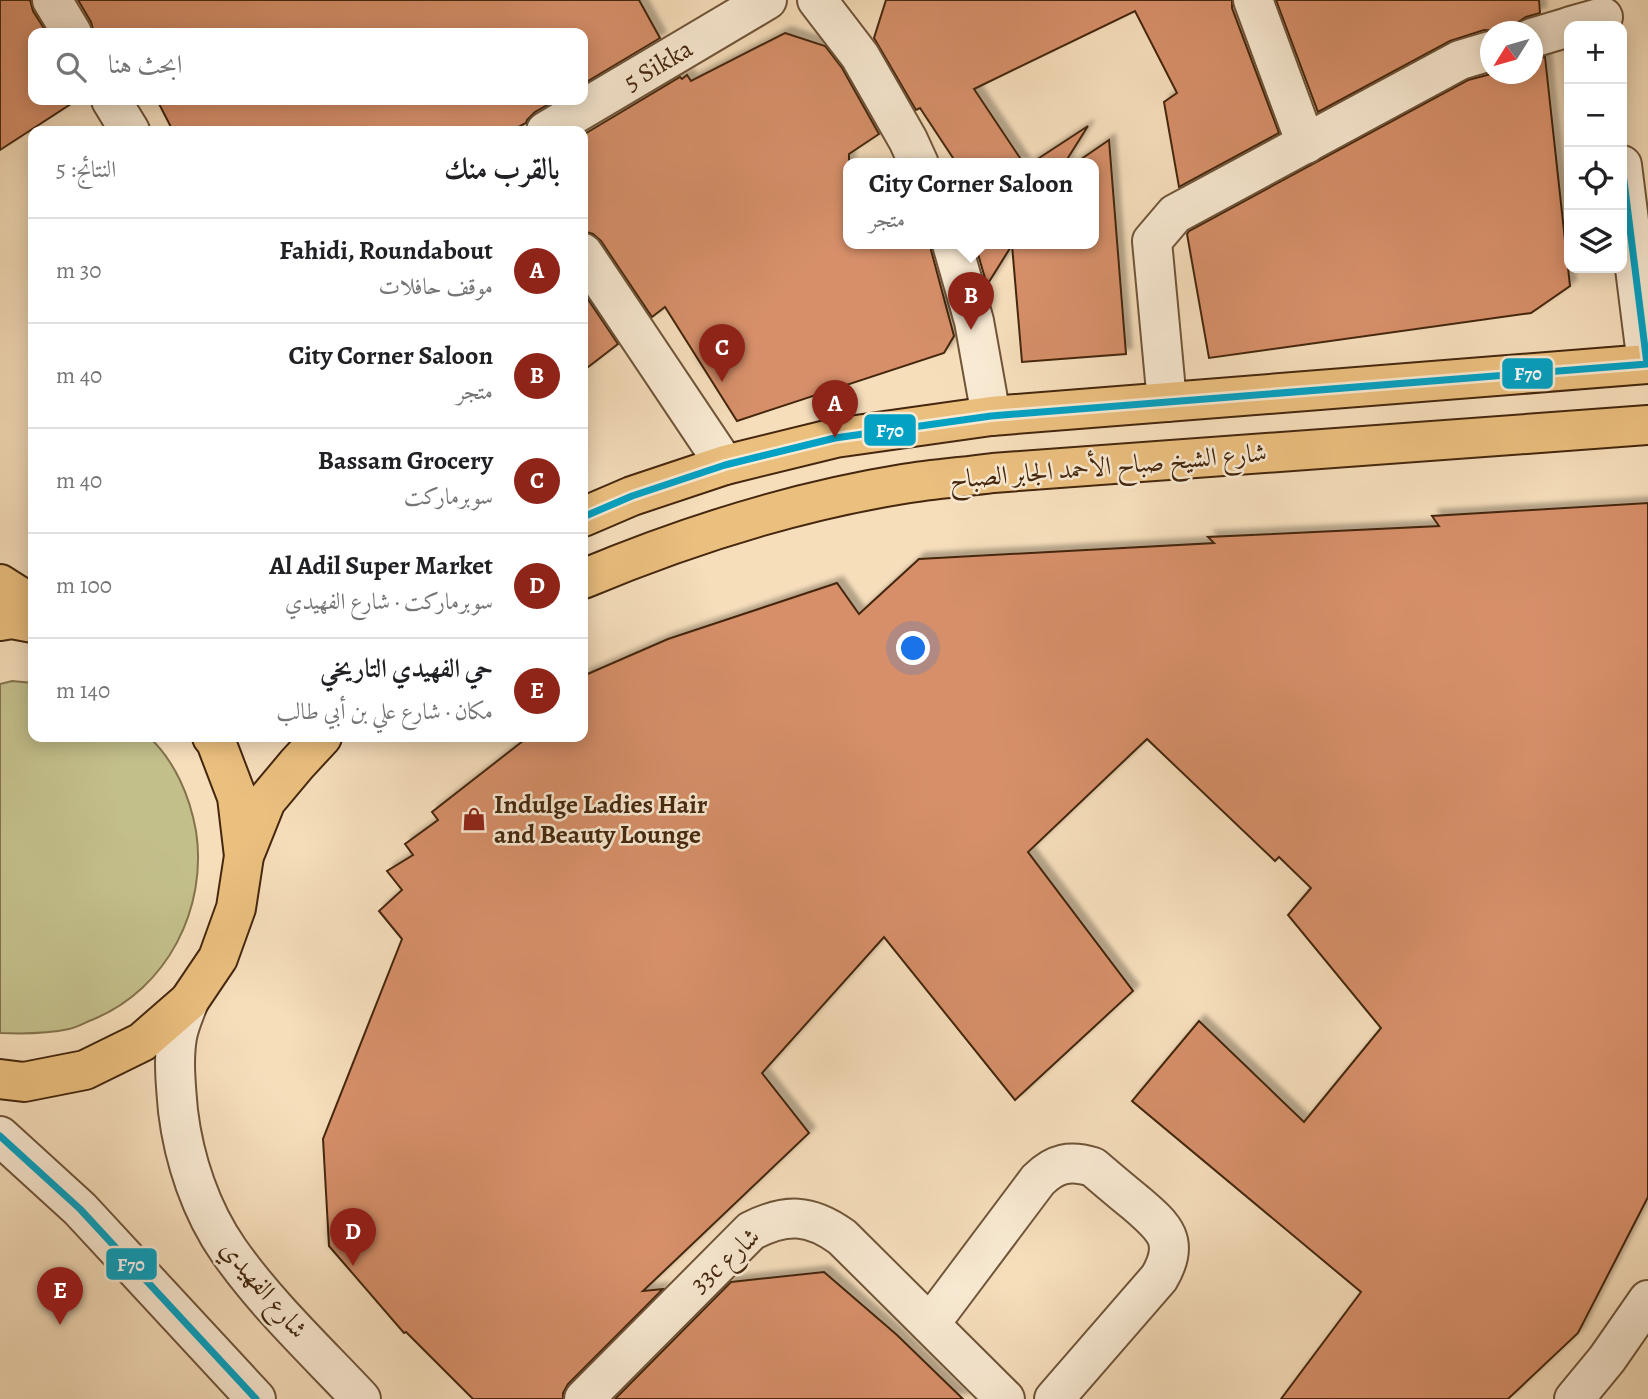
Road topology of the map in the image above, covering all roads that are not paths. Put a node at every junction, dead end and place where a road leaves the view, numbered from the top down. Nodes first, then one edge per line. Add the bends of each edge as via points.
1 (52, 0) edge
2 (767, 0) edge
3 (817, 0) edge
4 (1253, 0) edge
5 (1590, 19) edge
6 (69, 28) edge
7 (1543, 34) edge
8 (1480, 54) edge
9 (114, 105) edge
10 (127, 126) edge
11 (555, 126) edge
12 (1307, 144) junction
13 (916, 158) edge
14 (1627, 203) edge
15 (952, 249) edge
16 (588, 261) edge
17 (1648, 364) edge
18 (1167, 402) junction
19 (991, 416) junction
20 (1648, 425) edge
21 (724, 465) junction
22 (588, 515) edge
23 (588, 577) edge
24 (0, 584) edge
25 (28, 602) edge
26 (0, 621) edge
27 (28, 621) edge
28 (216, 742) edge
29 (317, 742) edge
30 (244, 856) junction
31 (189, 1001) junction
32 (0, 1079) edge
33 (0, 1136) edge
34 (1648, 1300) edge
35 (930, 1324) junction
36 (256, 1399) edge
37 (361, 1399) edge
38 (584, 1399) edge
39 (1005, 1399) edge
40 (1054, 1399) edge
41 (1574, 1399) edge

1 - 6 street
2 - 11 street, 5 Sikka
3 - 13 street via 860,57
4 - 12 street
5 - 7 street
8 - 12 street via 1460,60
9 - 10 street
12 - 18 street via 1175,214 1152,242
14 - 17 street
15 - 19 street via 974,321
16 - 21 street
17 - 18 main road
18 - 19 main road
19 - 21 main road via 835,438
20 - 23 main road, شارع الشيخ صباح الأحمد الجابر الصباح via 993,473 904,484 729,524
21 - 22 main road
24 - 25 main road
26 - 27 main road
28 - 30 main road via 237,797
29 - 30 main road via 266,802
30 - 31 main road via 236,908 218,958
31 - 32 main road via 142,1042 85,1070 24,1082
31 - 37 street, شارع الفهيدي via 177,1035 174,1077 186,1153 205,1209 255,1286
33 - 36 street via 80,1209
34 - 41 street
35 - 38 street, 33c شارع via 826,1226 808,1219 769,1222 751,1231
35 - 39 street, 33c شارع
35 - 40 street via 1047,1171 1069,1163 1093,1167 1157,1221 1170,1249 1159,1278

